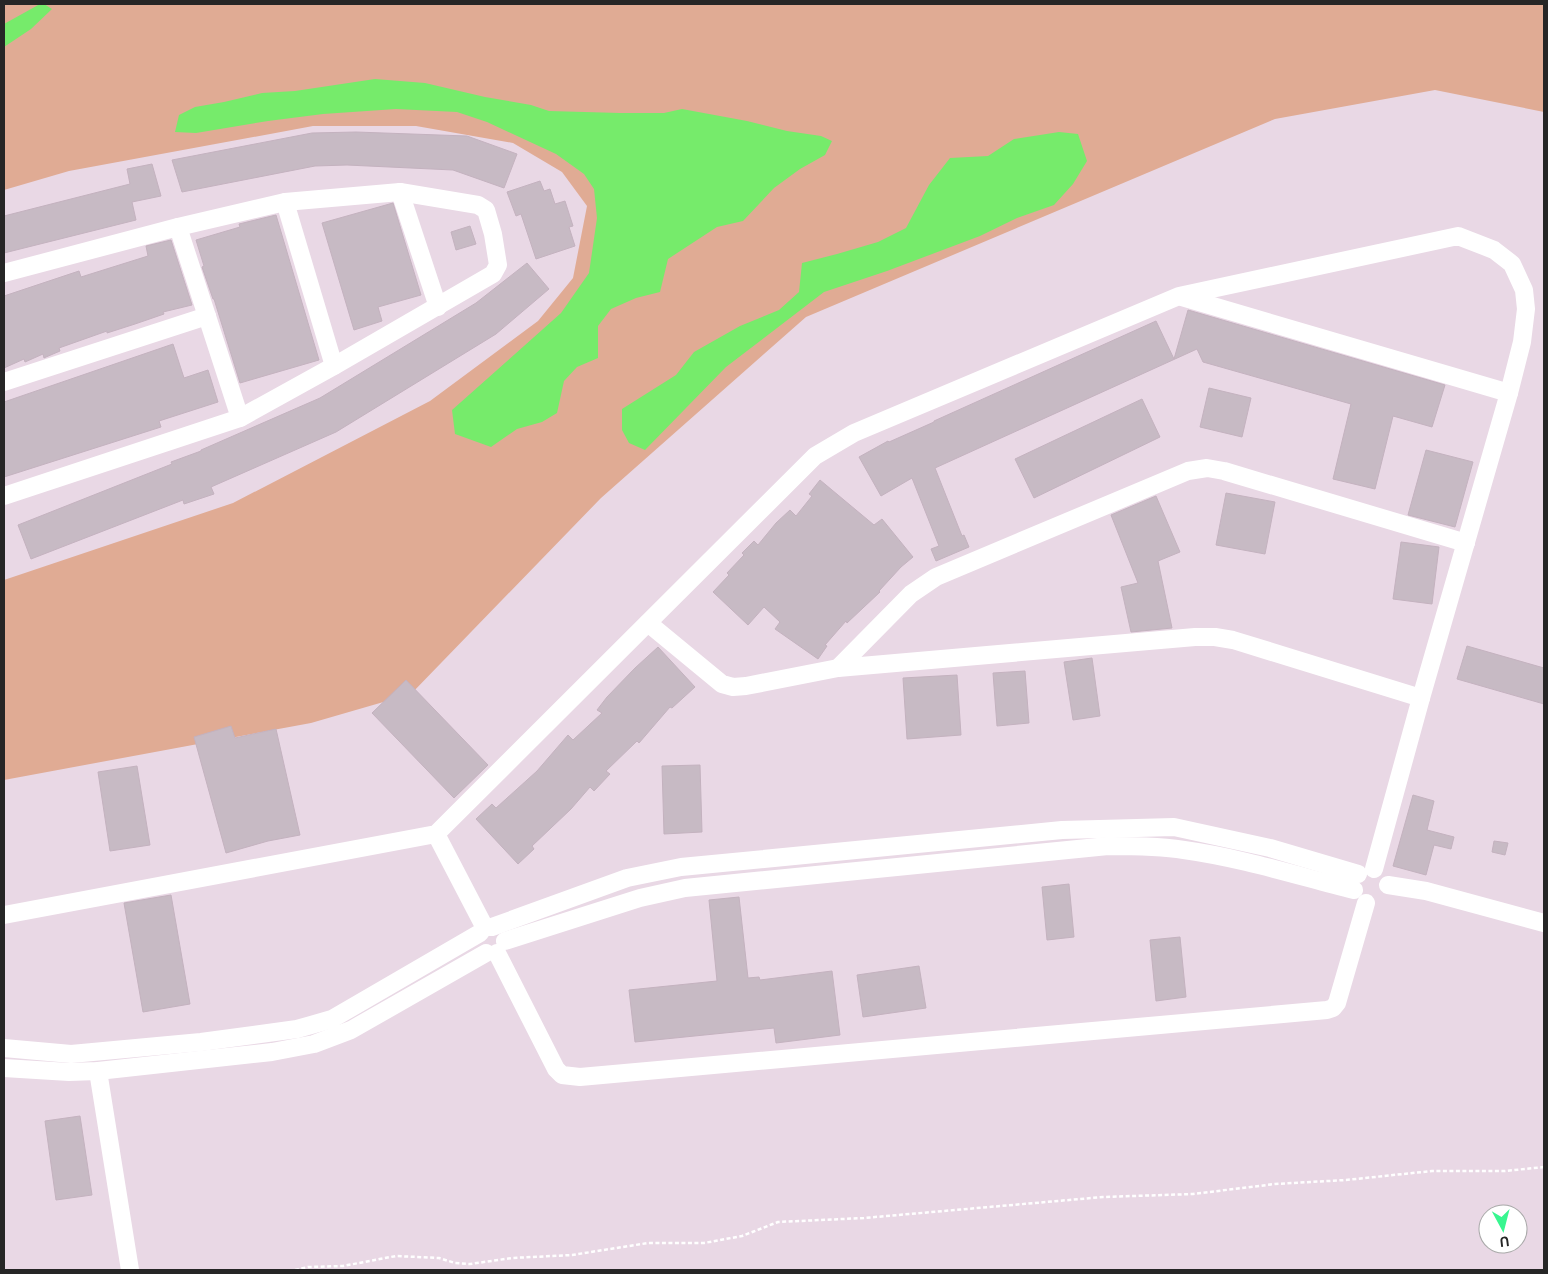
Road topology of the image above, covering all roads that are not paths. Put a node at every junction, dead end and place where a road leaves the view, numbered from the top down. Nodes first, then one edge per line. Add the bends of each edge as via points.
1 (400, 192) junction
2 (285, 202) junction
3 (178, 227) junction
4 (4, 273) edge
5 (1179, 296) junction
6 (438, 307) junction
7 (207, 316) junction
8 (334, 366) junction
9 (4, 382) edge
10 (1509, 393) junction
11 (240, 418) junction
12 (4, 496) edge
13 (1466, 542) junction
14 (648, 623) junction
15 (838, 668) junction
16 (1421, 698) junction
17 (436, 834) junction
18 (910, 844) junction
19 (911, 865) junction
20 (1363, 884) junction
21 (1388, 885) junction
22 (4, 915) edge
23 (1544, 923) edge
24 (486, 929) junction
25 (496, 949) junction
26 (4, 1048) edge
27 (4, 1068) edge
28 (98, 1071) junction
29 (130, 1270) edge

1 - 2 street
1 - 6 street
1 - 6 street via 478,205 488,215 498,265 493,274
2 - 3 street
2 - 8 street
3 - 4 street
3 - 7 street
5 - 10 street
5 - 10 street via 1458,236 1494,250 1512,264 1524,290 1526,309 1522,342
5 - 14 street via 854,433 815,456
6 - 8 street
7 - 9 street
7 - 11 street
8 - 11 street
10 - 13 street
11 - 12 street
13 - 15 street via 1224,471 1207,468 1188,471 936,577 911,594
13 - 16 street
14 - 15 street via 722,684 734,687
14 - 17 street
15 - 16 street via 1214,637
16 - 20 street
17 - 22 street
17 - 24 street
18 - 19 street
18 - 20 street via 1062,830 1174,827 1270,848
18 - 24 street via 681,867 627,878
19 - 20 street via 1108,846 1152,846
19 - 25 street via 685,888 640,898
20 - 21 street via 1383,873
20 - 21 street via 1373,903 1384,897
20 - 25 street via 1337,1003 1327,1010 580,1077 562,1074 556,1069
21 - 23 street via 1426,891
24 - 25 street via 503,932
24 - 25 street via 478,937 479,947
24 - 26 street via 332,1019 297,1029 70,1054
25 - 28 street via 351,1030 314,1044 272,1052
27 - 28 street
28 - 29 street

